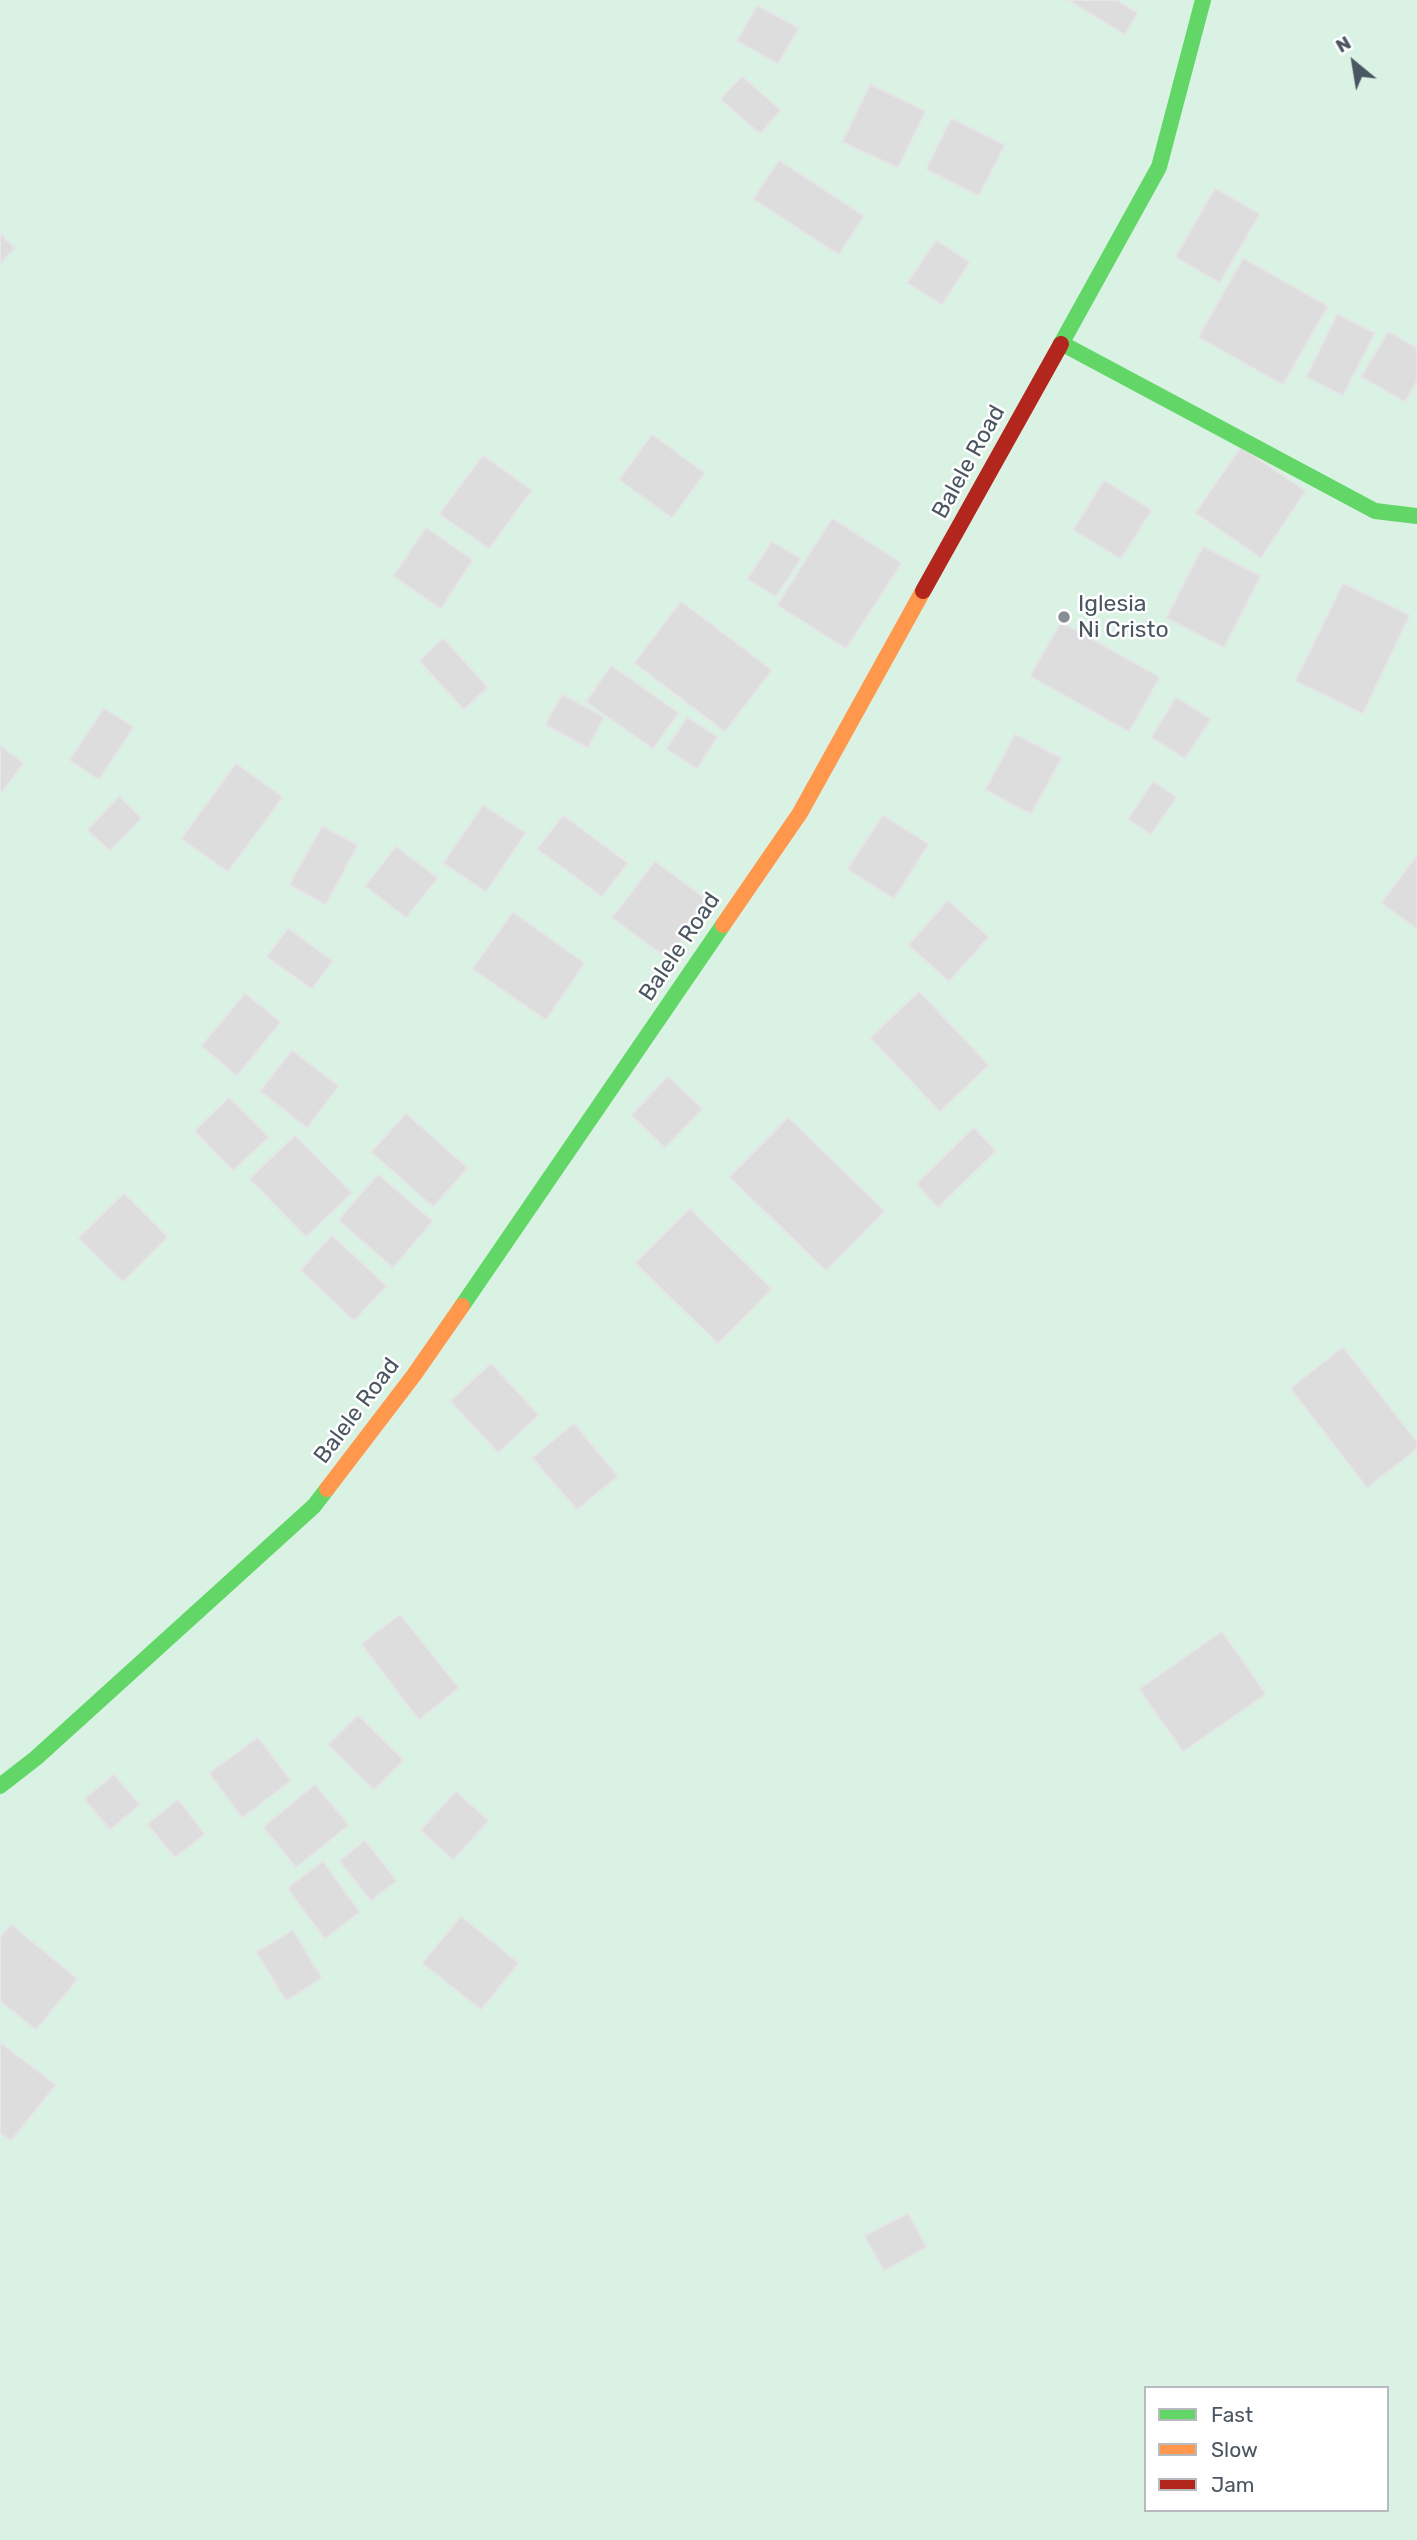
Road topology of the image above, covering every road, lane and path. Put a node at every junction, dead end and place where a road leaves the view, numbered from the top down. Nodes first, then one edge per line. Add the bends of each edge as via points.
1 (1203, 0) edge
2 (1061, 343) junction
3 (1417, 516) edge
4 (0, 1786) edge

1 - 2 street, Balele Road via 1158,167
2 - 3 street via 1375,511
2 - 4 street, Balele Road via 800,813 414,1375 314,1506

